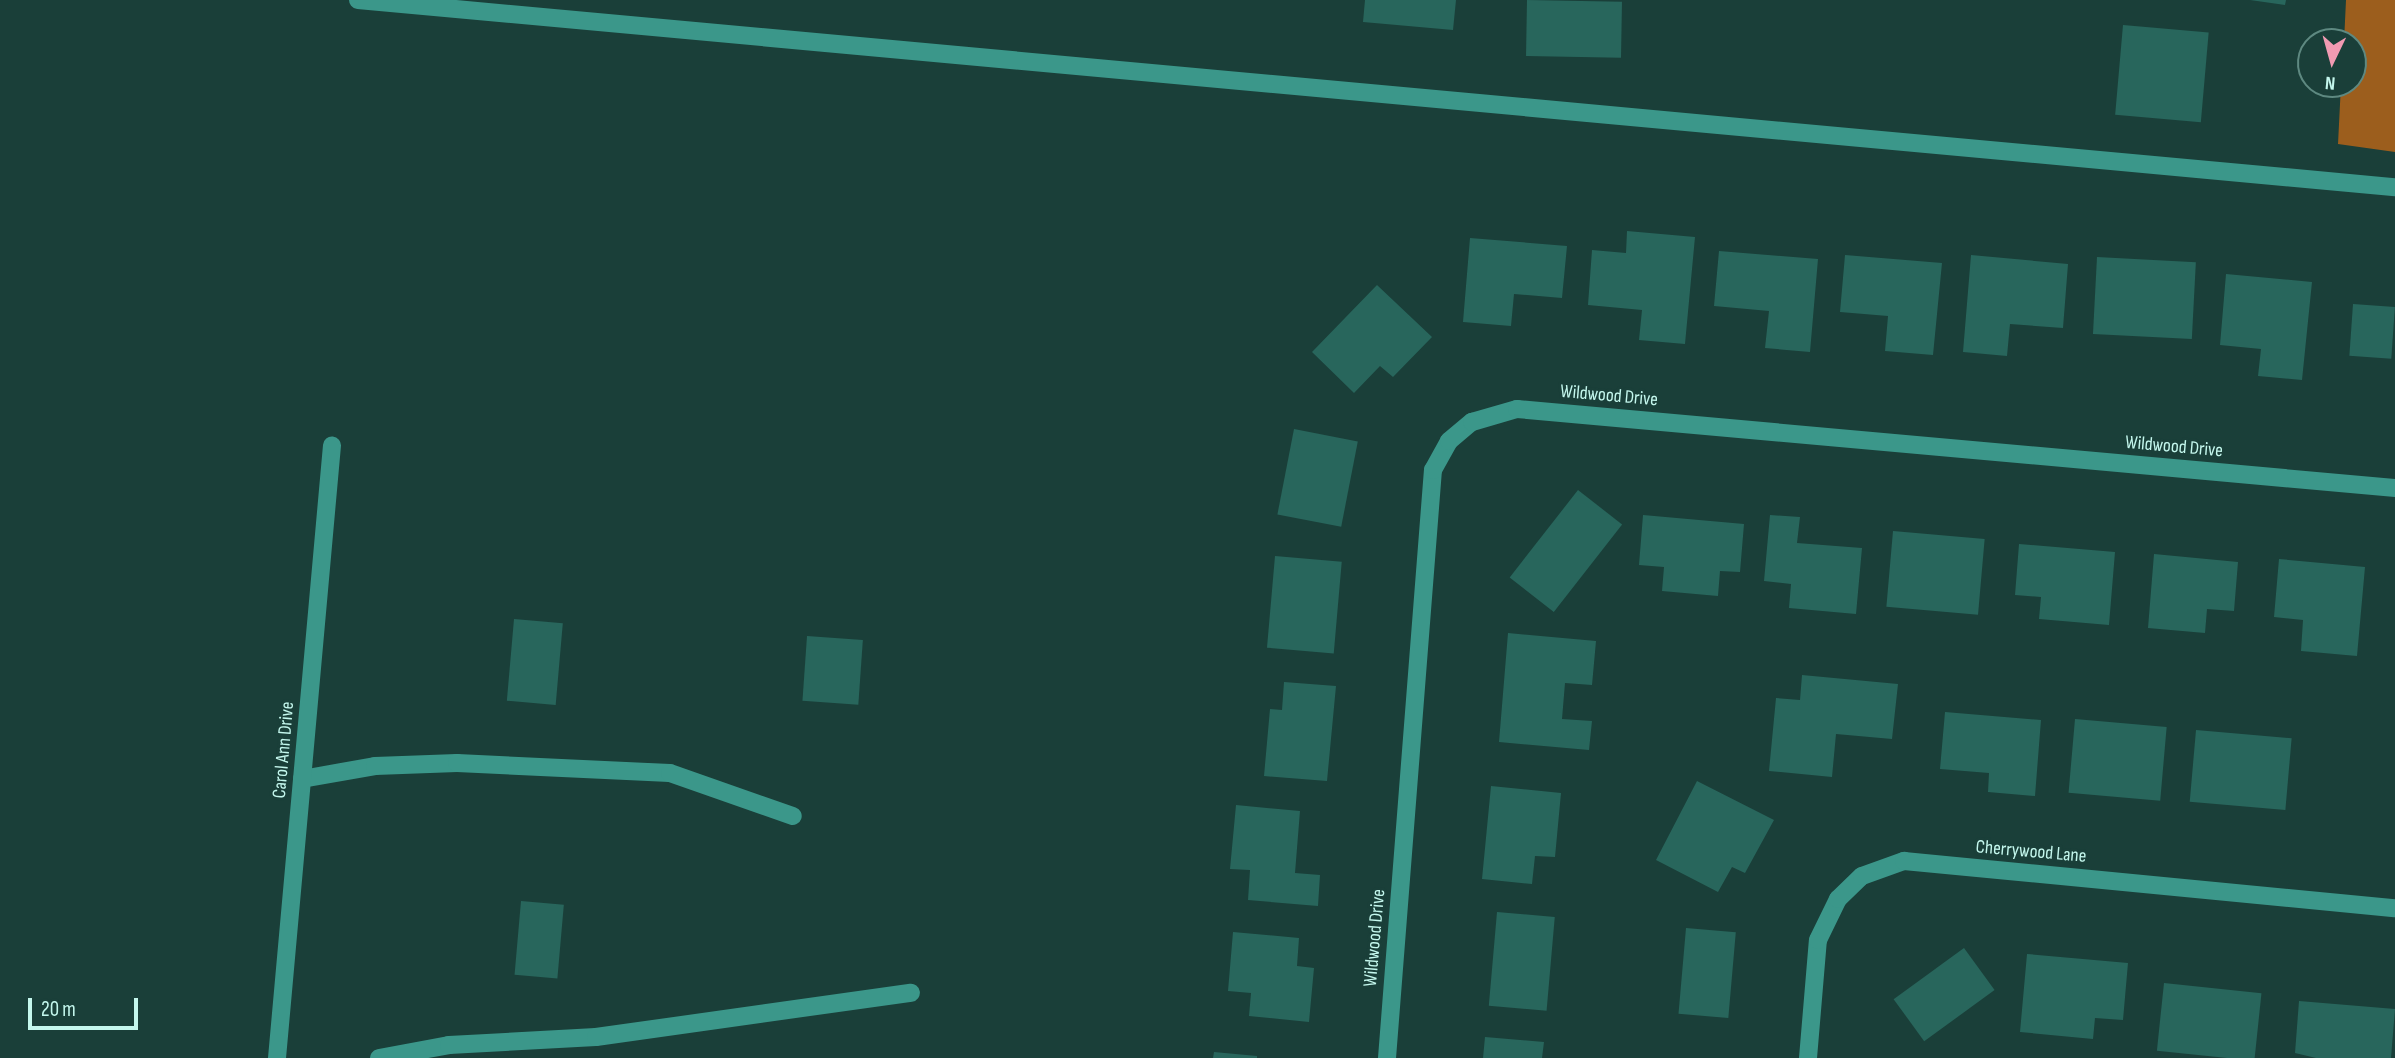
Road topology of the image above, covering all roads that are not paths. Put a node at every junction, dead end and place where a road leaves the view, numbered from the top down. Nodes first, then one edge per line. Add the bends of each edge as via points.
1 (358, 0) edge
2 (2395, 187) edge
3 (332, 445) dead end
4 (2395, 488) edge
5 (302, 779) junction
6 (793, 816) dead end
7 (2395, 908) edge
8 (911, 993) dead end
9 (277, 1058) edge
10 (379, 1058) edge
11 (1387, 1058) edge
12 (1808, 1058) edge

1 - 2 street
3 - 5 street, Carol Ann Drive
4 - 11 street, Wildwood Drive via 1517,409 1472,422 1449,441 1433,470
5 - 6 street via 375,766 457,763 644,771 670,773
5 - 9 street, Carol Ann Drive
7 - 12 street, Cherrywood Lane via 1904,861 1862,876 1833,909 1818,940
8 - 10 street via 596,1037 449,1045

